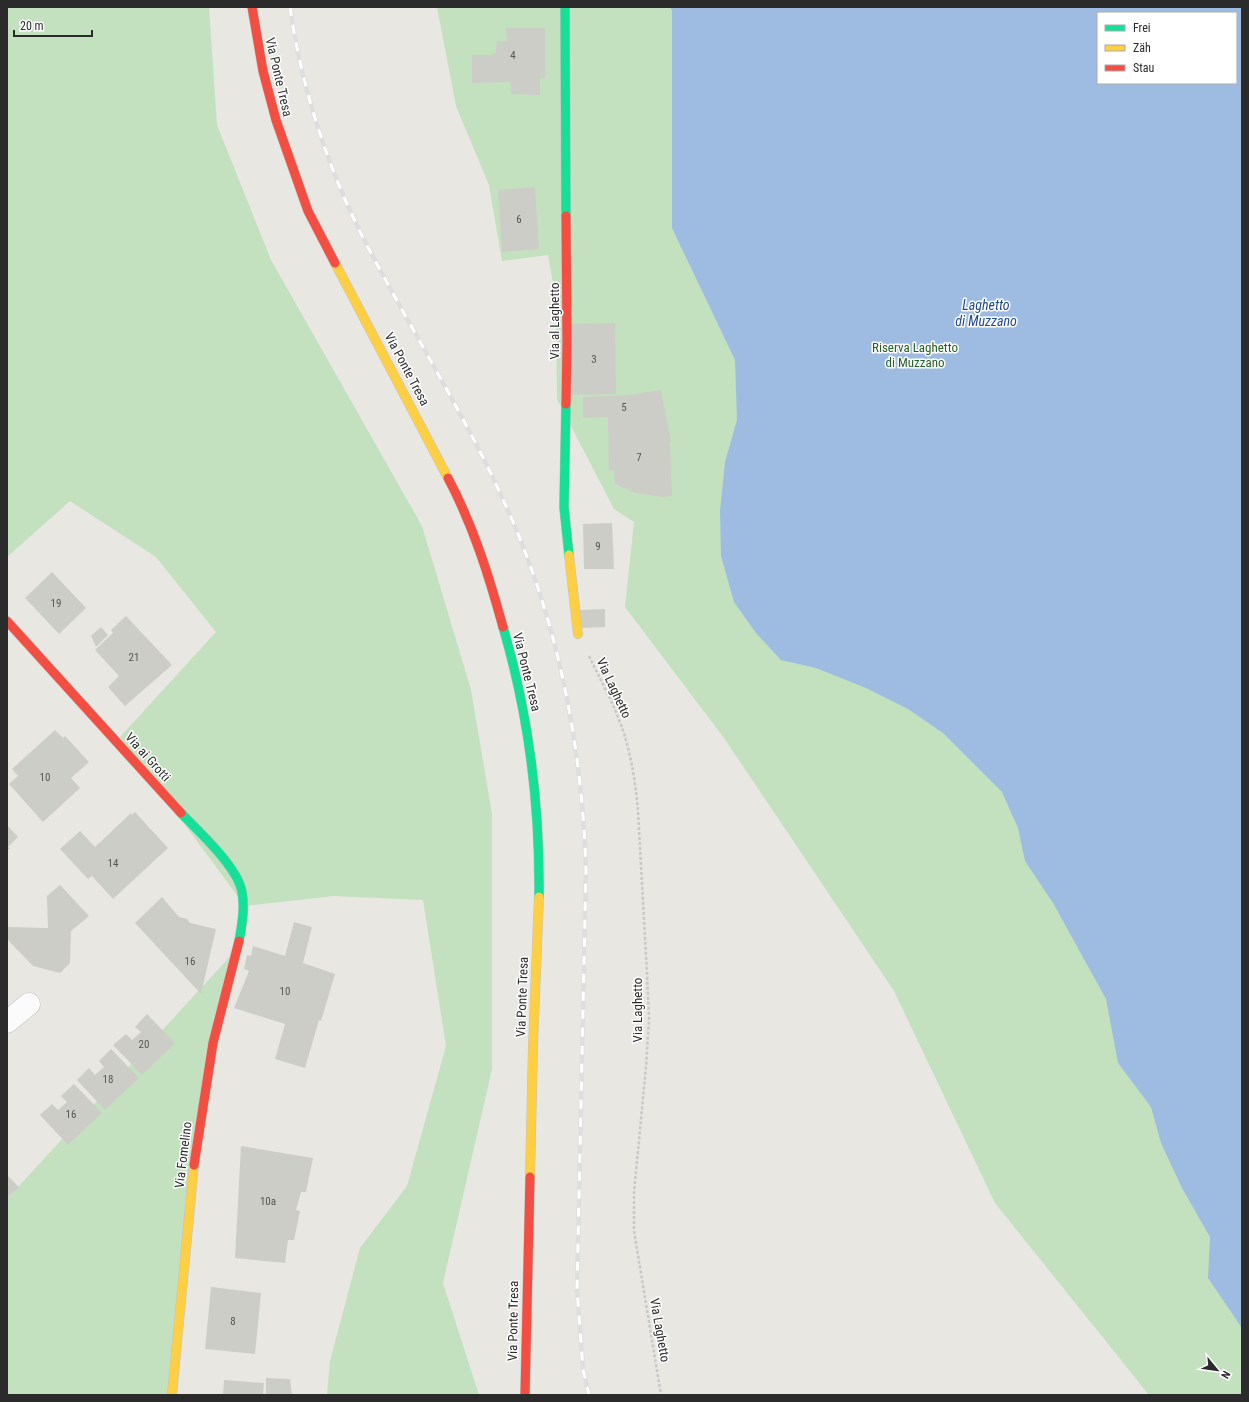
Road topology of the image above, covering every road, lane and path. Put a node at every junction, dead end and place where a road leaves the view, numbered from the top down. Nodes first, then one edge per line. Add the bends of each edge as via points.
1 (252, 7) edge
2 (565, 7) edge
3 (7, 621) edge
4 (578, 634) joint
5 (243, 923) joint
6 (29, 1004) dead end
7 (7, 1022) edge
8 (172, 1395) edge
9 (525, 1395) edge
10 (660, 1395) edge

1 - 9 street, Via Ponte Tresa via 263,71 276,120 308,211 450,481 470,526 496,605 523,708 537,813 539,891
2 - 4 street, Via al Laghetto via 567,342 564,507
3 - 5 street, Via ai Grotti via 230,866 242,892
4 - 10 path, Via Laghetto via 619,719 627,743 635,786 649,1019 633,1224
5 - 8 street, Via Fomelino via 213,1043 194,1162
6 - 7 street

